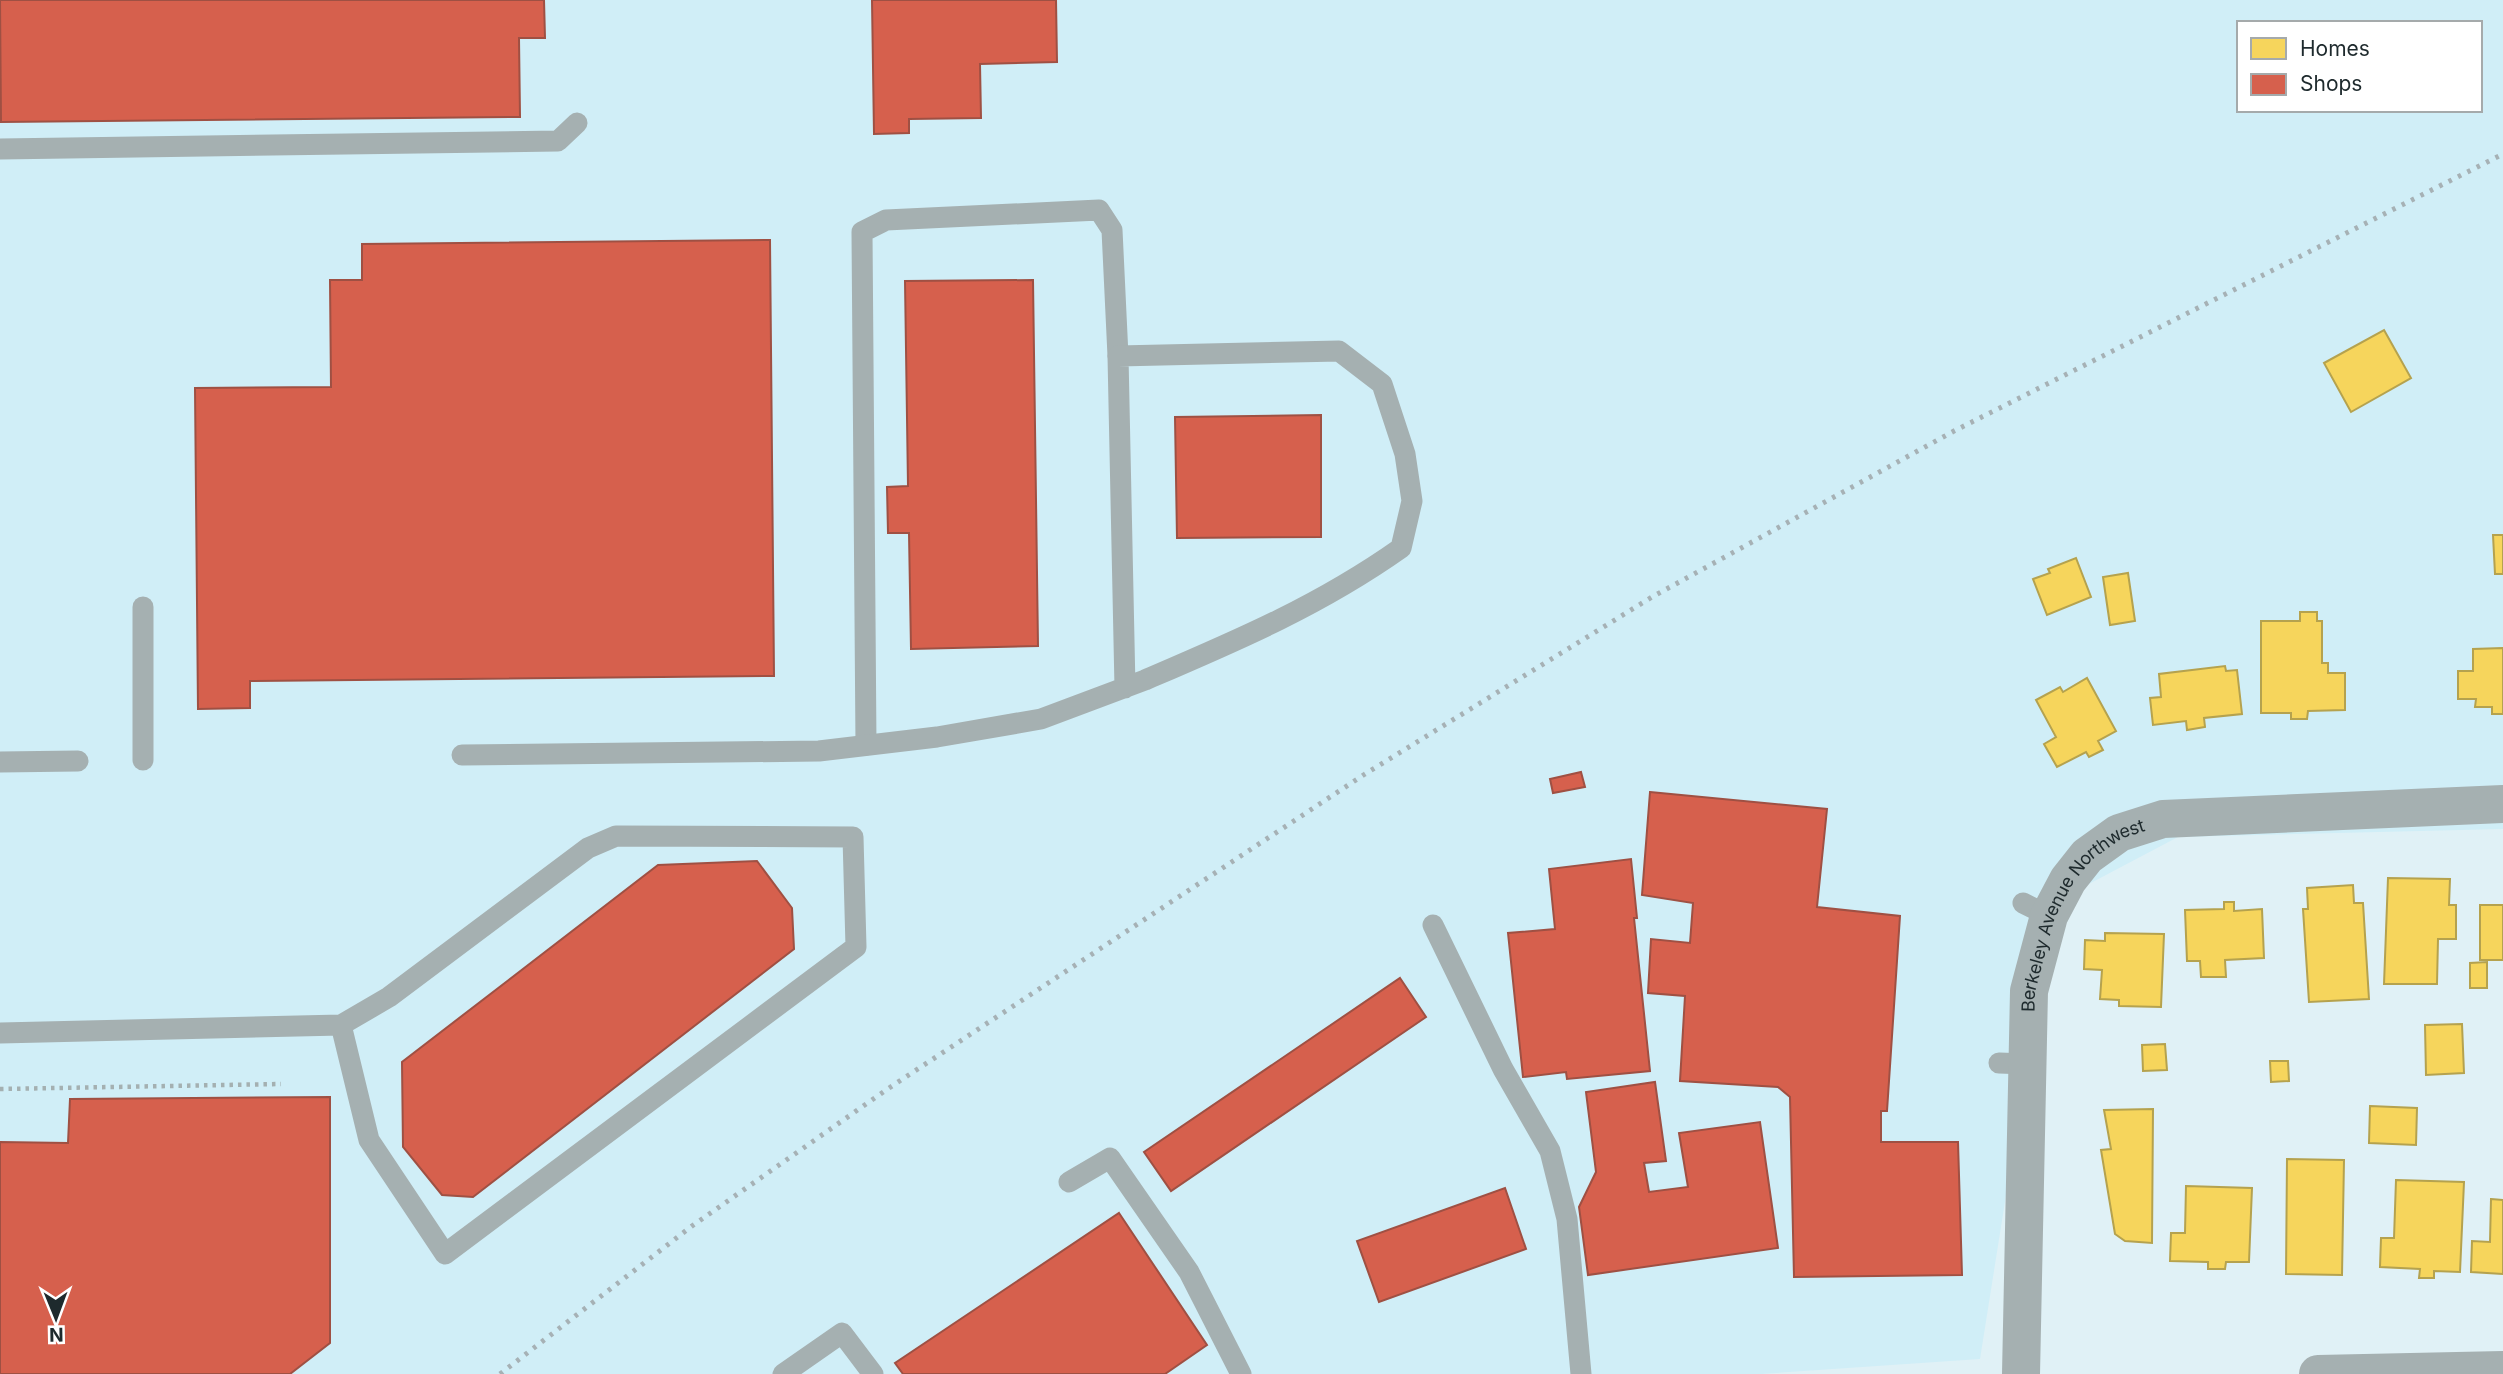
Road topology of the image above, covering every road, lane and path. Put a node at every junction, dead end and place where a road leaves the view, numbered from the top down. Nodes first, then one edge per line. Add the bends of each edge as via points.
1 (577, 123) dead end
2 (0, 149) edge
3 (1118, 356) junction
4 (143, 607) dead end
5 (1125, 688) junction
6 (866, 745) junction
7 (461, 755) dead end
8 (143, 760) dead end
9 (78, 761) dead end
10 (0, 762) edge
11 (2503, 804) edge
12 (1433, 925) dead end
13 (341, 1025) junction
14 (0, 1033) edge
15 (281, 1084) dead end
16 (0, 1089) edge
17 (1069, 1182) dead end
18 (2503, 1370) edge
19 (783, 1374) edge
20 (873, 1374) edge
21 (1241, 1374) edge
22 (1581, 1374) edge
23 (2021, 1374) edge
24 (2318, 1374) edge

1 - 2 lane via 558,141
3 - 5 lane
3 - 5 lane via 1339,351 1382,384 1405,454 1412,501 1401,548 1361,576 1268,627
3 - 6 lane via 1112,230 1099,210 886,220 862,232
4 - 8 lane
5 - 6 lane via 1041,719
6 - 7 lane via 819,751
9 - 10 lane
11 - 23 street, Berkeley Avenue Northwest via 2163,820 2119,833 2087,856 2036,909 2028,991 2013,1064
12 - 22 lane via 1503,1069 1550,1151 1567,1219
13 - 13 lane via 389,997 588,848 616,836 853,836 856,947 445,1254 369,1140
13 - 14 lane
15 - 16 path
17 - 21 lane via 1110,1158 1189,1272
18 - 24 street
19 - 20 lane via 842,1333

